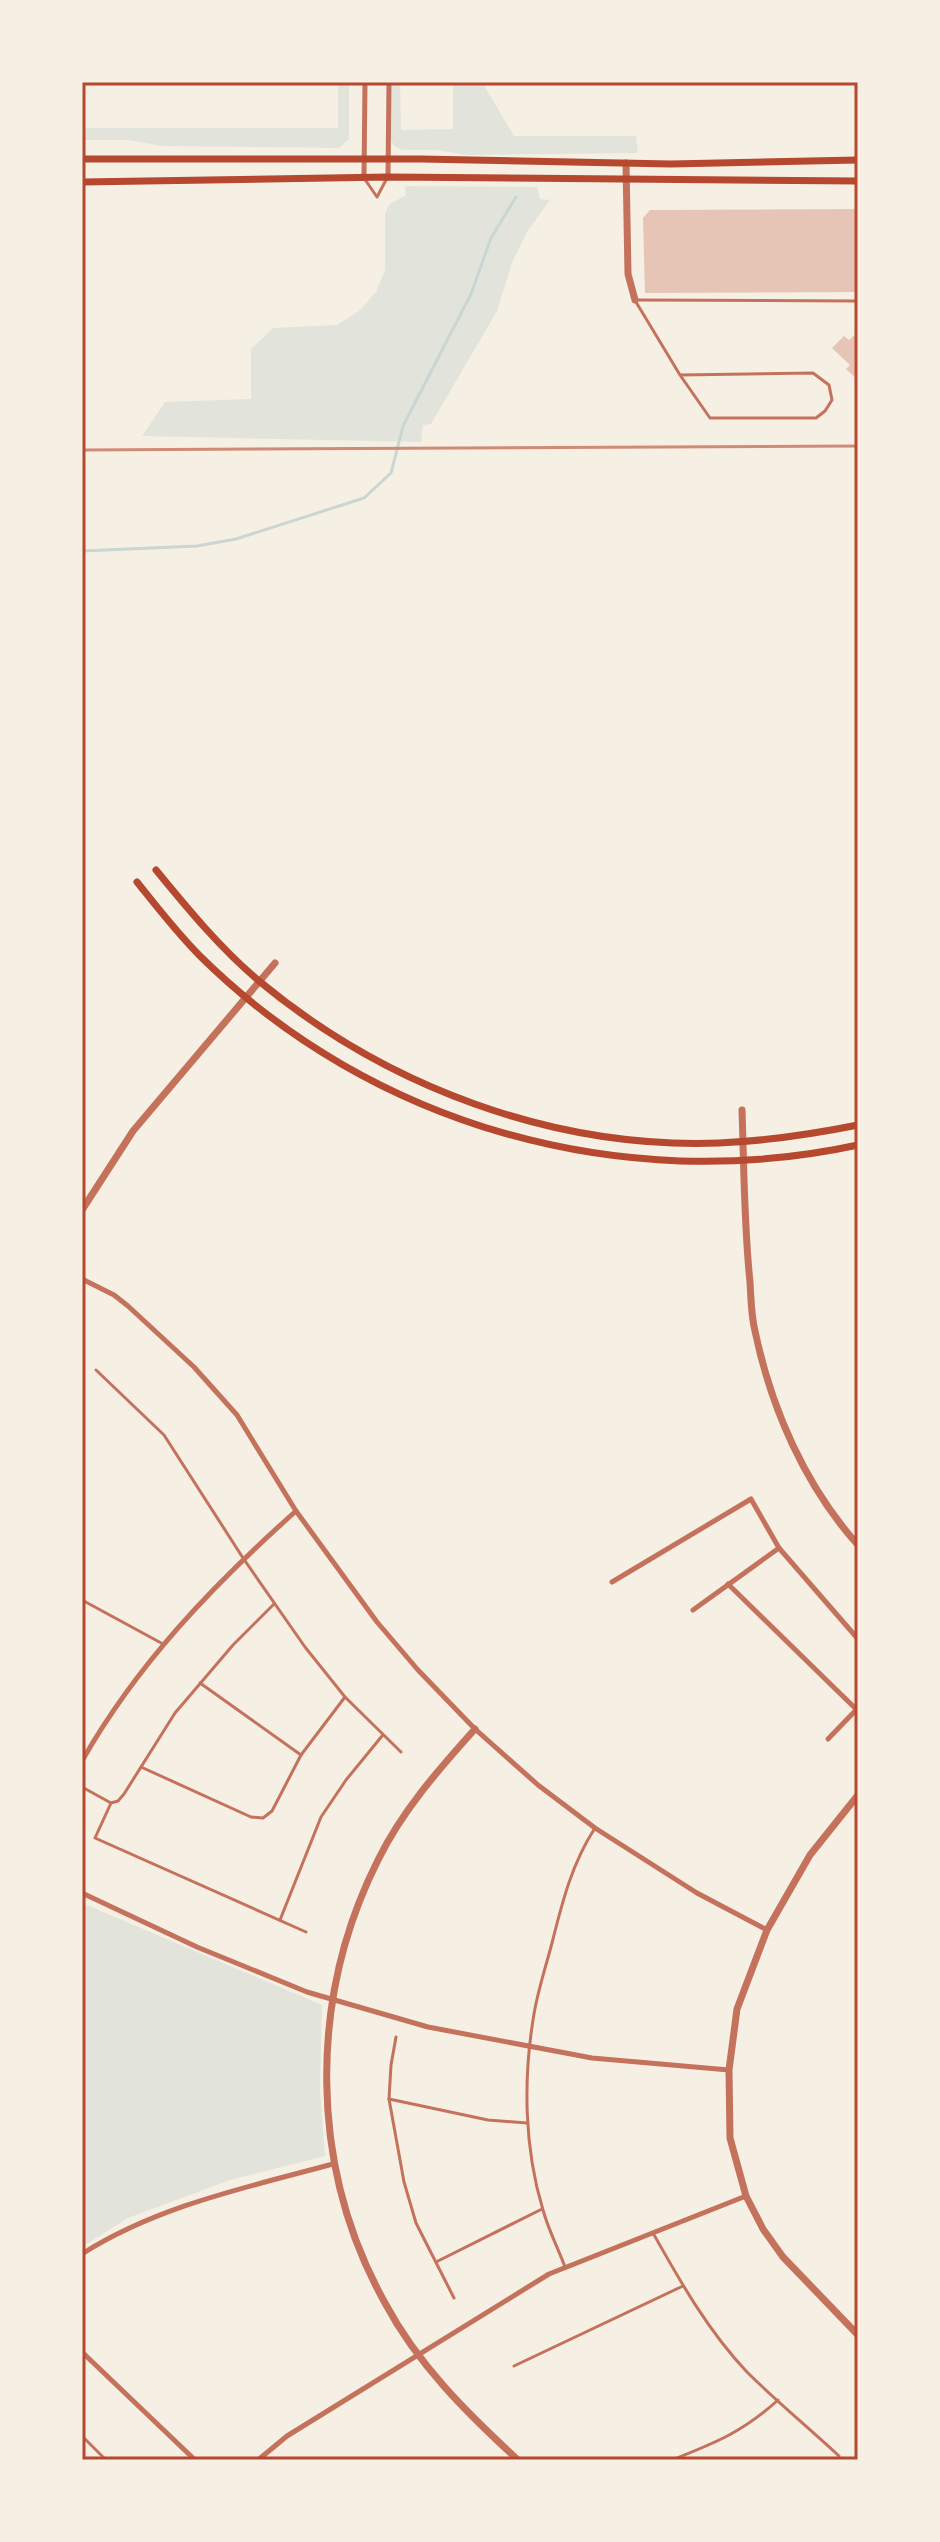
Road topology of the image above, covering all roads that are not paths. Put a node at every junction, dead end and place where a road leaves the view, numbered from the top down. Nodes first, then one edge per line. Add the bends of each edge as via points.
1 (365, 82) edge
2 (389, 82) edge
3 (82, 159) edge
4 (365, 160) junction
5 (388, 160) junction
6 (858, 160) edge
7 (626, 163) junction
8 (388, 177) junction
9 (364, 178) junction
10 (625, 181) junction
11 (858, 181) edge
12 (82, 182) edge
13 (635, 300) junction
14 (858, 301) edge
15 (680, 375) junction
16 (156, 870) dead end
17 (137, 882) dead end
18 (275, 963) dead end
19 (260, 982) junction
20 (247, 997) junction
21 (742, 1110) dead end
22 (858, 1125) edge
23 (743, 1141) junction
24 (858, 1145) edge
25 (744, 1161) junction
26 (82, 1210) edge
27 (82, 1279) edge
28 (96, 1370) dead end
29 (296, 1511) junction
30 (858, 1545) edge
31 (779, 1548) junction
32 (243, 1558) junction
33 (612, 1582) dead end
34 (728, 1584) junction
35 (82, 1600) edge
36 (274, 1604) junction
37 (693, 1610) dead end
38 (858, 1639) edge
39 (163, 1644) junction
40 (200, 1683) junction
41 (345, 1697) junction
42 (857, 1709) edge
43 (475, 1729) junction
44 (382, 1736) junction
45 (828, 1739) dead end
46 (401, 1752) dead end
47 (301, 1755) junction
48 (82, 1761) edge
49 (141, 1767) junction
50 (82, 1787) edge
51 (858, 1795) edge
52 (111, 1803) junction
53 (595, 1828) junction
54 (82, 1893) edge
55 (280, 1920) junction
56 (767, 1930) junction
57 (306, 1932) dead end
58 (333, 1999) junction
59 (396, 2037) dead end
60 (530, 2048) junction
61 (729, 2070) junction
62 (389, 2099) junction
63 (527, 2123) junction
64 (333, 2164) junction
65 (746, 2196) junction
66 (542, 2209) junction
67 (653, 2233) junction
68 (82, 2254) edge
69 (436, 2262) junction
70 (565, 2267) junction
71 (683, 2286) junction
72 (454, 2298) dead end
73 (858, 2335) edge
74 (82, 2352) edge
75 (418, 2354) junction
76 (514, 2366) dead end
77 (778, 2400) junction
78 (82, 2436) edge
79 (839, 2456) dead end
80 (106, 2460) edge
81 (195, 2460) edge
82 (258, 2460) edge
83 (518, 2460) edge
84 (672, 2460) edge

1 - 4 street
2 - 5 street
3 - 4 main road
4 - 5 main road
4 - 9 street
5 - 7 main road
5 - 8 street
6 - 7 main road
7 - 10 street
8 - 9 main road
8 - 9 lane via 377,197
8 - 10 main road
9 - 12 main road
10 - 11 main road
10 - 13 street via 628,274
13 - 14 lane
13 - 15 lane
15 - 15 lane via 710,418 816,418 832,400 829,385 813,373
16 - 19 main road
17 - 20 main road via 200,955
18 - 19 street
19 - 20 street
19 - 23 main road via 327,1031 399,1073 476,1105 578,1133 643,1141
20 - 25 main road via 366,1077 429,1108 522,1139 613,1157
20 - 26 street via 133,1131
21 - 23 street
22 - 23 main road
23 - 25 street
24 - 25 main road
25 - 30 street via 754,1328 766,1375 804,1468
27 - 29 street via 128,1306 194,1367 237,1415
28 - 32 lane via 164,1435
29 - 32 street
29 - 43 street via 377,1622
31 - 33 street via 751,1499
31 - 34 street
31 - 38 street
32 - 36 lane
32 - 39 street
34 - 37 street
34 - 42 street
35 - 39 lane
36 - 40 lane
36 - 41 lane
39 - 48 street
40 - 47 lane
40 - 49 lane
41 - 44 lane
41 - 47 lane
42 - 45 street
43 - 53 street
43 - 58 street via 424,1790 379,1858 344,1945
44 - 46 lane
44 - 55 lane via 321,1817
47 - 49 lane via 272,1811 263,1818
49 - 52 lane via 118,1801
50 - 52 lane
51 - 56 street via 810,1855
52 - 55 lane via 95,1838
53 - 56 street
53 - 60 lane via 574,1868 558,1920
54 - 58 street via 197,1947
55 - 57 lane
56 - 61 street via 737,2009
58 - 60 street via 428,2027
58 - 64 street via 326,2053
59 - 62 lane
60 - 61 street
60 - 63 lane
61 - 65 street via 730,2138
62 - 63 lane
62 - 69 lane via 404,2182 416,2223
63 - 66 lane
64 - 68 street via 207,2198
64 - 75 street via 359,2253
65 - 67 street
65 - 73 street via 783,2257
66 - 69 lane
66 - 70 lane
67 - 70 street
67 - 71 lane
69 - 72 lane
70 - 75 street
71 - 76 lane
71 - 77 lane via 719,2339
74 - 81 street
75 - 82 street
75 - 83 street via 448,2393
77 - 79 lane
77 - 84 lane via 740,2431
78 - 80 lane

